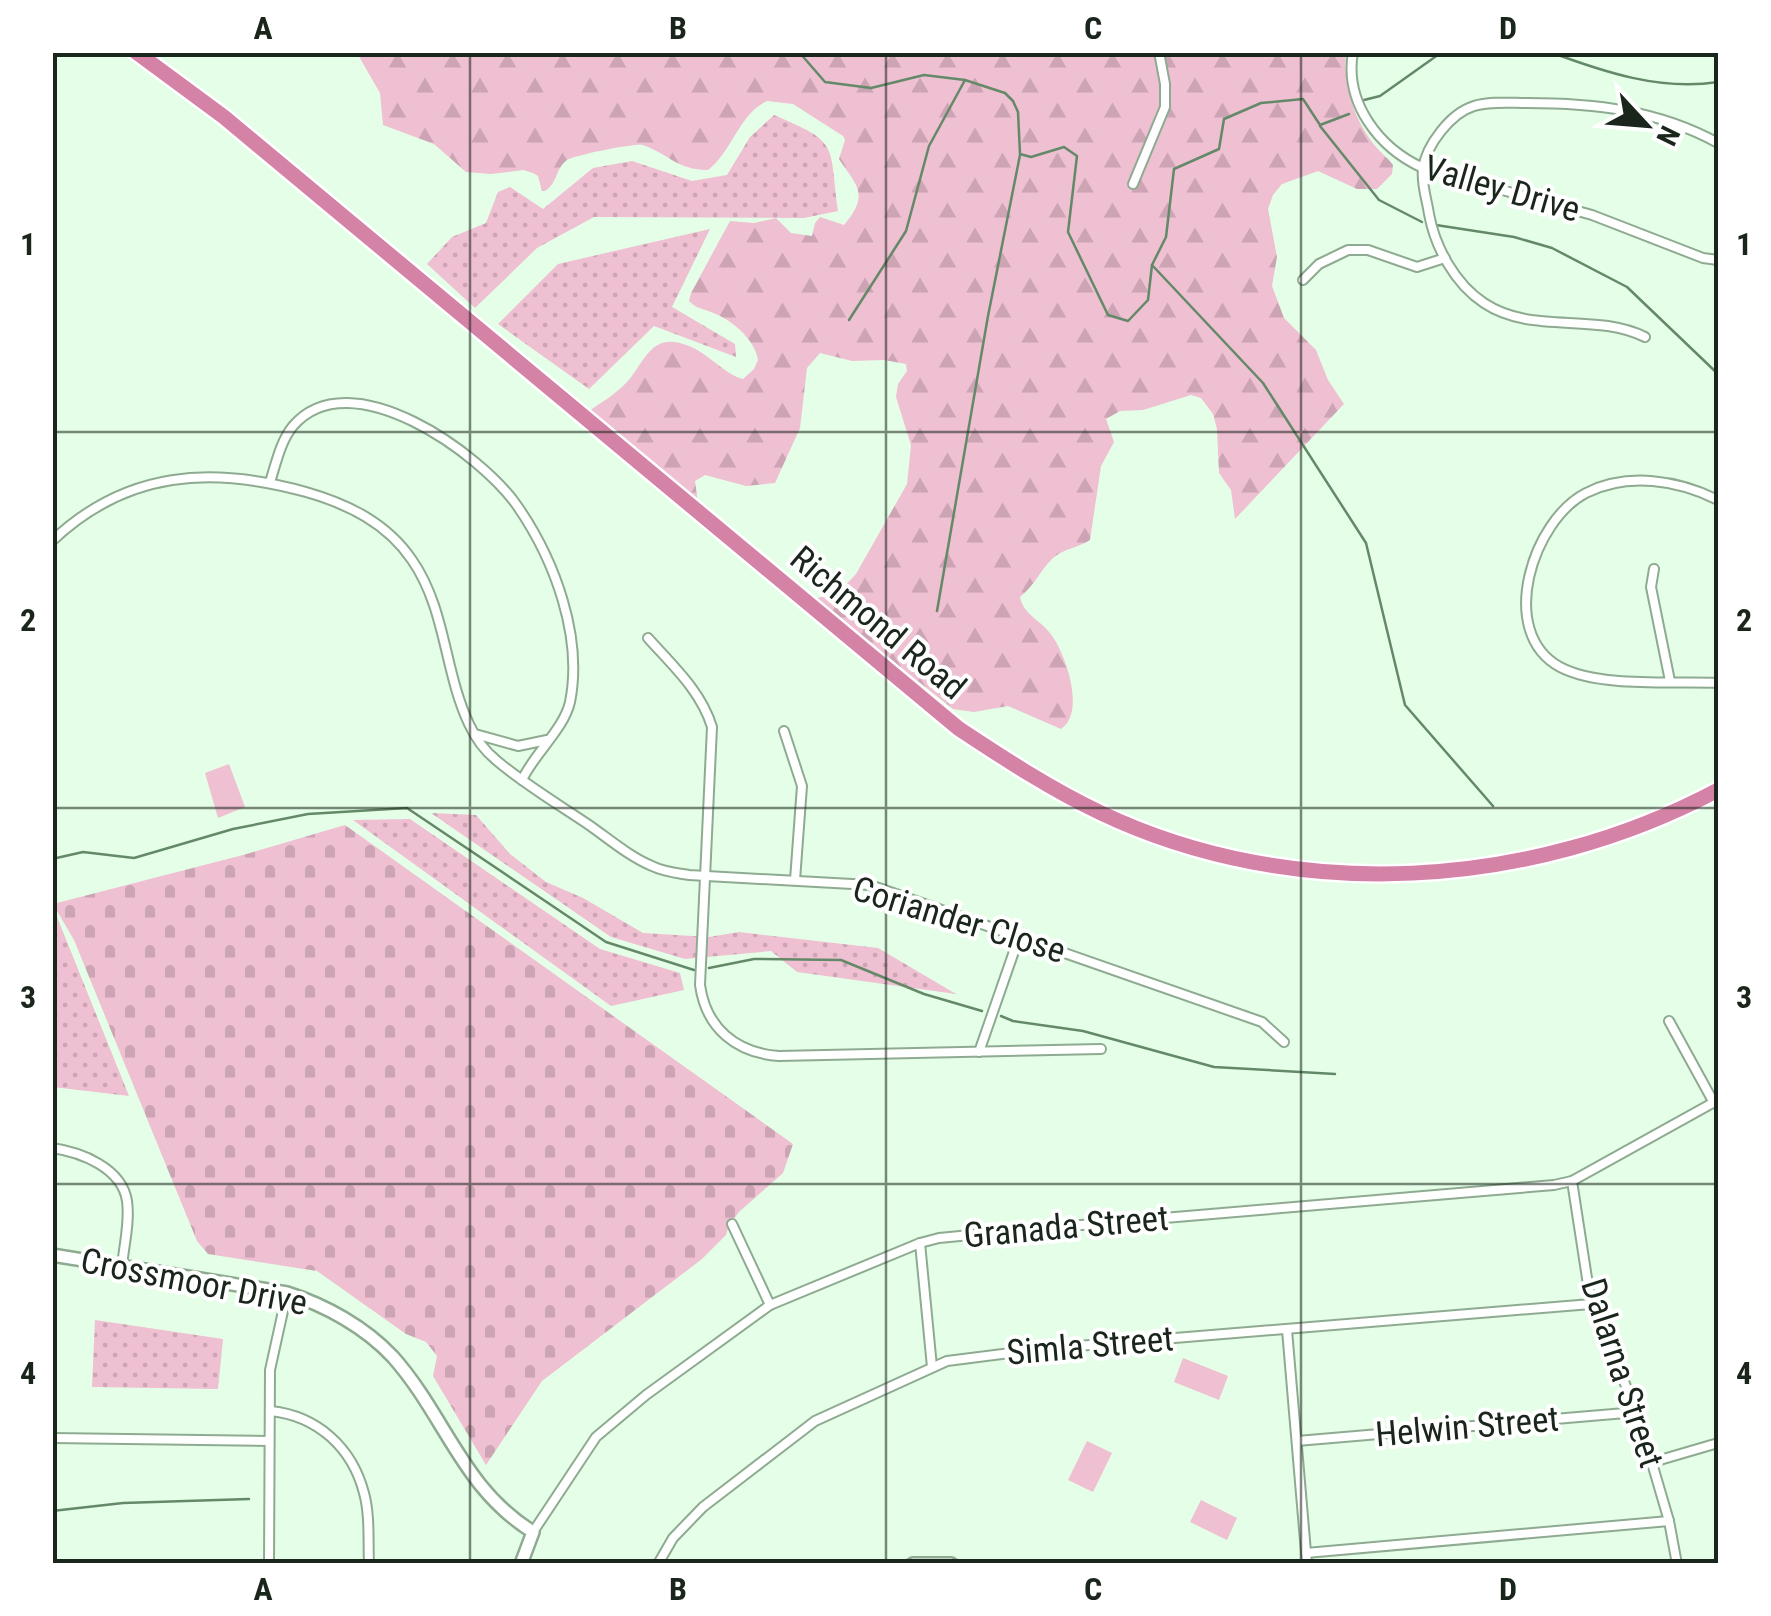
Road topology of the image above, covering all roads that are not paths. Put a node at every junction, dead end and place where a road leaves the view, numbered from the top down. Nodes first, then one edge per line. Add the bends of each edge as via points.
1 (136, 52) edge
2 (1159, 52) edge
3 (1353, 52) edge
4 (1718, 144) edge
5 (1422, 168) junction
6 (1133, 184) dead end
7 (1445, 258) junction
8 (1718, 260) edge
9 (1303, 280) dead end
10 (1645, 337) dead end
11 (270, 482) junction
12 (1718, 500) edge
13 (52, 541) edge
14 (1654, 569) dead end
15 (648, 638) dead end
16 (1670, 680) junction
17 (1718, 683) edge
18 (784, 730) dead end
19 (474, 734) junction
20 (547, 740) junction
21 (522, 780) junction
22 (1718, 790) edge
23 (707, 875) junction
24 (796, 880) junction
25 (1019, 937) junction
26 (1669, 1021) dead end
27 (1284, 1042) dead end
28 (1101, 1049) dead end
29 (979, 1052) junction
30 (1716, 1102) edge
31 (52, 1148) edge
32 (1572, 1181) junction
33 (732, 1224) dead end
34 (920, 1243) junction
35 (52, 1256) edge
36 (122, 1266) junction
37 (287, 1293) junction
38 (1591, 1304) junction
39 (770, 1305) junction
40 (1287, 1330) junction
41 (932, 1367) junction
42 (270, 1412) junction
43 (1637, 1412) junction
44 (52, 1438) edge
45 (269, 1441) junction
46 (1298, 1441) junction
47 (1718, 1443) edge
48 (1653, 1462) junction
49 (1669, 1521) junction
50 (534, 1532) junction
51 (1306, 1553) junction
52 (269, 1564) edge
53 (369, 1564) edge
54 (521, 1564) edge
55 (658, 1564) edge
56 (913, 1564) edge
57 (951, 1564) edge
58 (1307, 1564) edge
59 (1677, 1564) edge

1 - 22 highway, Richmond Road via 224,117 958,728 1104,815 1226,856 1376,875 1473,870 1548,855 1634,829
2 - 6 street via 1165,108
3 - 5 street, Valley Drive via 1356,98 1369,124 1392,151
4 - 5 street via 1698,132 1599,104 1480,104 1446,125
5 - 7 street via 1431,224
5 - 8 street, Valley Drive via 1592,215
7 - 9 street via 1418,267 1348,250
7 - 10 street via 1462,284 1508,317 1619,326
11 - 13 street via 207,476 152,484 97,506
11 - 19 street via 364,514 412,559 430,593
11 - 20 street via 293,426 323,405 351,402 435,434 499,483 540,544 564,609 570,701
12 - 16 street via 1647,480 1588,492 1564,510 1528,582 1530,635 1559,666 1599,677
14 - 16 street via 1651,587
15 - 23 street via 703,702 712,728
16 - 17 street
18 - 24 street via 802,786
19 - 20 street via 518,746
19 - 21 street, Coriander Close
20 - 21 street
21 - 23 street, Coriander Close via 651,866
23 - 24 street, Coriander Close
23 - 29 street via 702,997 716,1026 737,1045 778,1056
24 - 25 street, Coriander Close via 870,885
25 - 27 street, Coriander Close via 1262,1022
25 - 29 street
26 - 30 street
28 - 29 street
30 - 32 street, Granada Street
31 - 36 street via 100,1164 125,1195
32 - 34 street, Granada Street
32 - 38 street, Dalarna Street
33 - 39 street
34 - 39 street, Granada Street
34 - 41 street
35 - 36 street, Crossmoor Drive
36 - 37 street, Crossmoor Drive
37 - 42 street via 272,1350
37 - 50 street, Crossmoor Drive via 333,1312 391,1355 478,1484
38 - 40 street, Simla Street
38 - 43 street, Dalarna Street
39 - 50 street, Granada Street via 608,1424
40 - 41 street, Simla Street via 1041,1349
40 - 46 street
41 - 55 street, Simla Street via 815,1421 702,1506
42 - 45 street
42 - 53 street via 313,1422 334,1438 364,1490
43 - 46 street, Helwin Street
43 - 48 street, Dalarna Street
44 - 45 street
45 - 52 street
46 - 51 street
47 - 48 street
48 - 49 street, Dalarna Street
49 - 51 street
49 - 59 street, Dalarna Street
50 - 54 street, Granada Street
51 - 58 street
56 - 57 street

